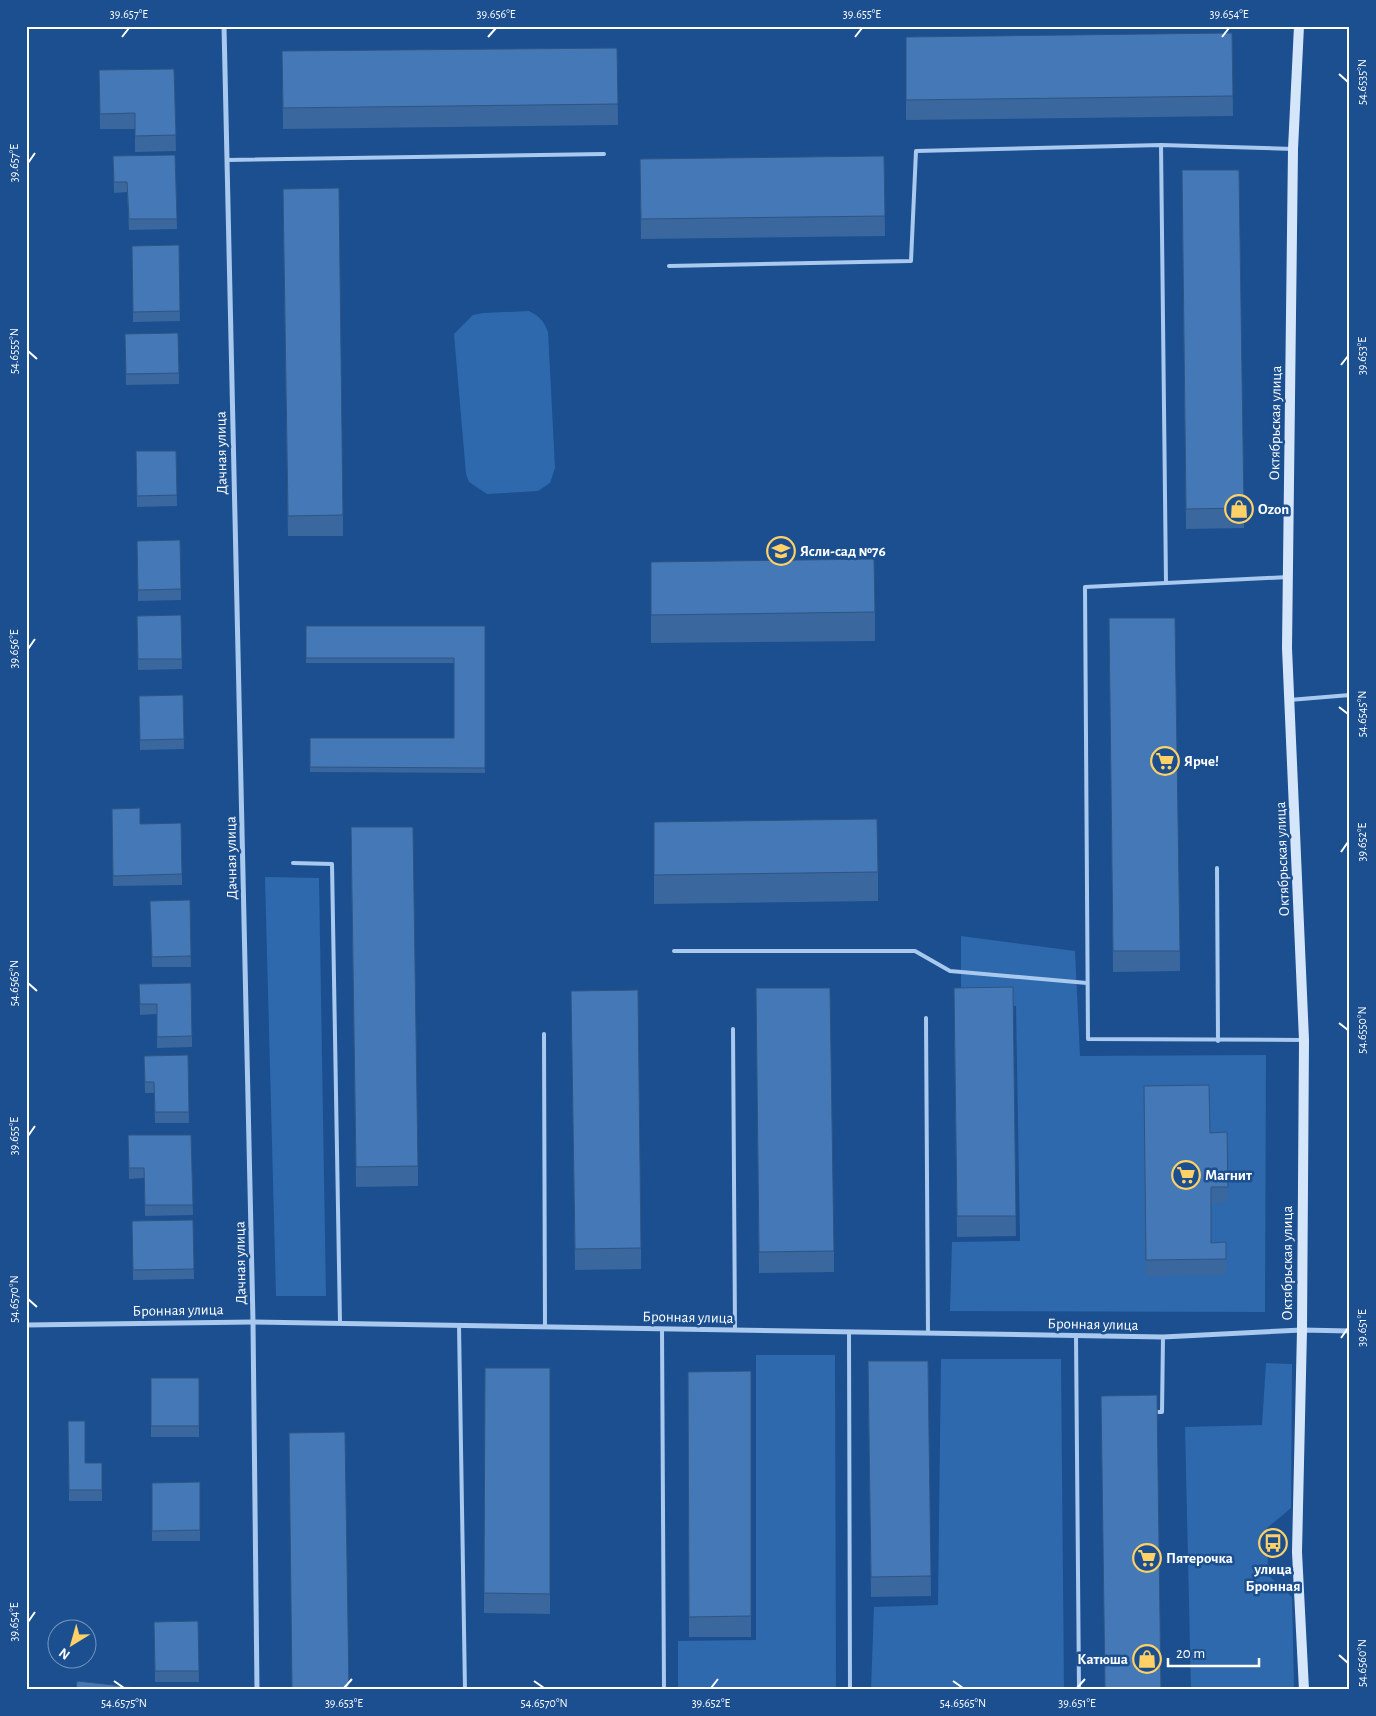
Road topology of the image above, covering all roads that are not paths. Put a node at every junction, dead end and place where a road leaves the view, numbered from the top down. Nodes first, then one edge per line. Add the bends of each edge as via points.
1 (224, 26) edge
2 (1299, 26) edge
3 (1161, 145) junction
4 (1293, 149) junction
5 (604, 154) dead end
6 (227, 160) junction
7 (669, 266) dead end
8 (1289, 577) junction
9 (1166, 583) junction
10 (1350, 695) edge
11 (1289, 700) junction
12 (293, 863) dead end
13 (1217, 868) dead end
14 (674, 951) dead end
15 (1087, 983) junction
16 (926, 1018) dead end
17 (733, 1029) dead end
18 (544, 1034) dead end
19 (1304, 1040) junction
20 (1218, 1041) junction
21 (253, 1322) junction
22 (340, 1323) junction
23 (26, 1325) edge
24 (459, 1326) junction
25 (546, 1327) junction
26 (662, 1329) junction
27 (735, 1330) junction
28 (1302, 1330) junction
29 (1350, 1331) edge
30 (849, 1332) junction
31 (928, 1333) junction
32 (1076, 1336) junction
33 (1163, 1338) junction
34 (1145, 1412) edge
35 (257, 1690) edge
36 (464, 1690) edge
37 (664, 1690) edge
38 (850, 1690) edge
39 (1079, 1690) edge
40 (1304, 1690) edge

1 - 6 street, Дачная улица
2 - 4 main road, Октябрьская улица
3 - 4 lane
3 - 7 lane via 916,151 911,261
3 - 9 lane
4 - 8 main road, Октябрьская улица
5 - 6 lane
6 - 21 street, Дачная улица
8 - 9 lane
8 - 11 main road, Октябрьская улица
9 - 15 lane via 1086,587
10 - 11 lane
11 - 19 main road, Октябрьская улица
12 - 22 lane via 332,864
13 - 20 lane
14 - 15 lane via 915,951 950,971
15 - 20 lane via 1088,1039
16 - 31 lane
17 - 27 lane
18 - 25 lane
19 - 20 lane
19 - 28 main road, Октябрьская улица
21 - 22 street, Бронная улица
21 - 23 street, Бронная улица
21 - 35 street, Дачная улица
22 - 24 street, Бронная улица
24 - 25 street, Бронная улица
24 - 36 lane
25 - 26 street, Бронная улица
26 - 27 street, Бронная улица
26 - 37 lane
27 - 30 street, Бронная улица
28 - 29 street, Бронная улица
28 - 33 street, Бронная улица
28 - 40 main road, Октябрьская улица via 1297,1552
30 - 31 street, Бронная улица
30 - 38 lane
31 - 32 street, Бронная улица
32 - 33 street, Бронная улица
32 - 39 lane
33 - 34 lane via 1162,1412

